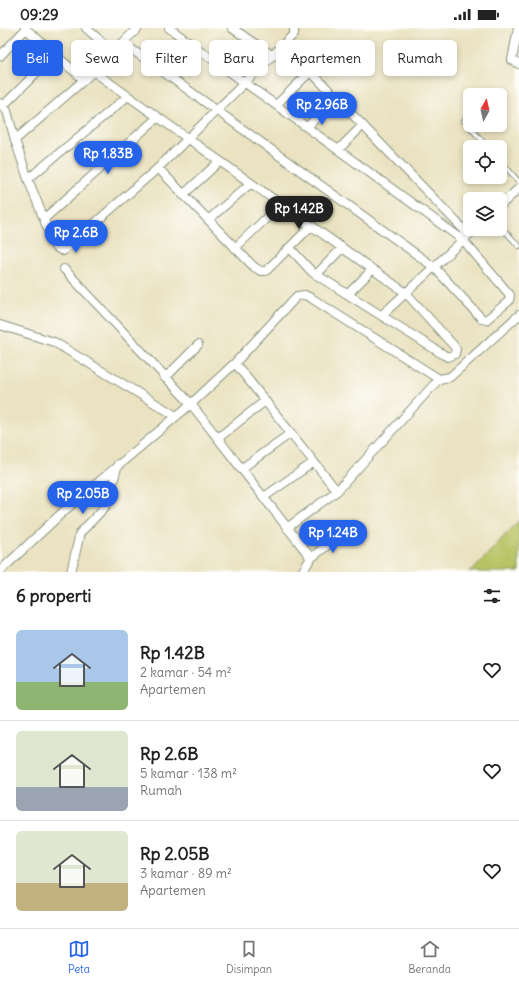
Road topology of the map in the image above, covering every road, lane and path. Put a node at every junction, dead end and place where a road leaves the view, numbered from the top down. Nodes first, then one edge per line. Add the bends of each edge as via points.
1 (86, 28) edge
2 (138, 28) edge
3 (169, 28) edge
4 (232, 28) edge
5 (294, 28) edge
6 (518, 28) edge
7 (26, 29) edge
8 (38, 40) edge
9 (100, 40) edge
10 (126, 40) edge
11 (288, 40) edge
12 (133, 50) edge
13 (276, 53) edge
14 (0, 56) edge
15 (273, 56) junction
16 (63, 62) edge
17 (519, 64) edge
18 (31, 76) edge
19 (88, 76) edge
20 (101, 76) edge
21 (306, 76) edge
22 (314, 76) edge
23 (84, 80) junction
24 (246, 83) junction
25 (128, 96) junction
26 (336, 98) junction
27 (2, 104) edge
28 (276, 105) junction
29 (217, 111) junction
30 (158, 117) junction
31 (363, 126) junction
32 (307, 127) junction
33 (474, 132) edge
34 (188, 139) junction
35 (15, 140) junction
36 (482, 140) edge
37 (338, 150) junction
38 (220, 161) junction
39 (158, 168) junction
40 (507, 168) edge
41 (28, 179) junction
42 (519, 182) edge
43 (251, 183) junction
44 (519, 188) edge
45 (183, 195) junction
46 (507, 199) edge
47 (280, 204) junction
48 (45, 218) junction
49 (208, 220) junction
50 (312, 226) junction
51 (463, 229) edge
52 (463, 231) edge
53 (507, 233) edge
54 (468, 236) edge
55 (470, 236) edge
56 (519, 246) edge
57 (235, 248) junction
58 (290, 248) junction
59 (342, 248) junction
60 (434, 267) junction
61 (64, 269) dead end
62 (372, 270) junction
63 (316, 274) junction
64 (348, 294) junction
65 (406, 294) junction
66 (382, 315) junction
67 (519, 315) edge
68 (0, 325) edge
69 (198, 345) dead end
70 (235, 363) junction
71 (165, 378) junction
72 (439, 378) junction
73 (265, 401) junction
74 (191, 404) junction
75 (176, 416) junction
76 (291, 433) junction
77 (218, 438) junction
78 (314, 462) junction
79 (118, 464) junction
80 (241, 469) junction
81 (337, 491) junction
82 (264, 497) junction
83 (352, 525) dead end
84 (287, 528) junction
85 (311, 558) junction
86 (0, 572) edge
87 (72, 572) edge
88 (302, 572) edge

1 - 9 street
2 - 10 street
3 - 24 street
4 - 15 street
5 - 11 street via 294,34
6 - 17 street via 512,60
7 - 8 street
7 - 14 street
12 - 29 street
13 - 15 street
15 - 24 street
16 - 23 street
18 - 27 street
19 - 23 street
20 - 25 street
21 - 28 street
22 - 26 street
23 - 35 street
24 - 28 street
24 - 29 street
25 - 30 street
25 - 41 street
26 - 31 street
26 - 32 street
27 - 35 street via 7,111
28 - 32 street
29 - 34 street
29 - 60 street
30 - 34 street
30 - 48 street
31 - 37 street
31 - 51 street
32 - 37 street
33 - 36 lane
34 - 38 street
34 - 39 street
35 - 41 street
37 - 52 street
38 - 43 street
38 - 45 street
39 - 45 street
39 - 48 street via 62,251 56,247
40 - 42 lane
41 - 48 street
43 - 47 street
43 - 49 street
44 - 46 street
45 - 49 street
47 - 50 street
47 - 57 street
49 - 57 street
50 - 58 street
50 - 59 street
53 - 56 lane
54 - 60 street
55 - 60 street via 510,295 509,301 486,320 482,319
57 - 58 street via 261,271 266,271
58 - 63 street
59 - 62 street
59 - 63 street
60 - 65 street
61 - 71 street
62 - 64 street
62 - 65 street
63 - 64 street
64 - 66 street
65 - 66 street
65 - 66 street via 454,346 455,354 448,357 444,355
67 - 72 street via 450,377
68 - 75 street via 54,342
69 - 71 street
70 - 72 street via 297,296 305,295
70 - 73 street
70 - 74 street
71 - 74 street
72 - 81 street
73 - 76 street
73 - 77 street
74 - 75 street
74 - 77 street
75 - 79 street
76 - 78 street
76 - 80 street
77 - 80 street
78 - 81 street
78 - 82 street
79 - 86 street via 64,510
79 - 87 street via 107,505 80,533
80 - 82 street
81 - 84 street
82 - 84 street
83 - 85 street
84 - 85 street
85 - 88 street

